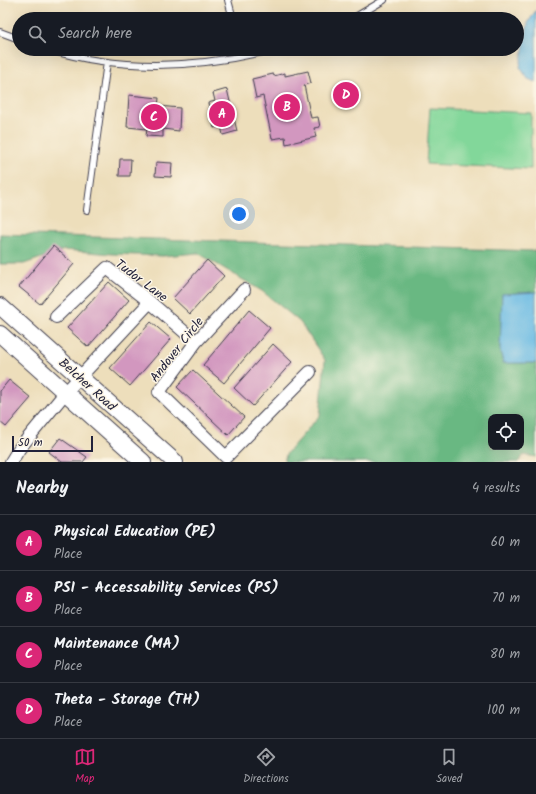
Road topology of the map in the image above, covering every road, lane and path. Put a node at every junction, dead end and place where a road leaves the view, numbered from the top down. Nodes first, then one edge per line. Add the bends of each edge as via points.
1 (228, 0) edge
2 (384, 0) edge
3 (231, 12) edge
4 (364, 12) edge
5 (0, 32) edge
6 (12, 36) edge
7 (73, 56) edge
8 (245, 56) edge
9 (241, 57) joint
10 (107, 62) junction
11 (87, 210) dead end
12 (244, 290) dead end
13 (150, 302) junction
14 (0, 306) edge
15 (56, 317) dead end
16 (0, 334) edge
17 (196, 342) junction
18 (310, 372) dead end
19 (80, 377) junction
20 (66, 392) junction
21 (11, 462) edge
22 (143, 462) edge
23 (175, 462) edge

1 - 3 lane
2 - 4 lane
5 - 6 lane
7 - 10 lane
8 - 9 lane
9 - 10 lane via 174,65
10 - 11 lane
12 - 17 street, Andover Circle
13 - 15 street, Tudor Lane via 107,268
13 - 17 street, Tudor Lane
13 - 19 street
14 - 19 main road, Belcher Road
16 - 20 main road, Belcher Road
17 - 18 street, Andover Circle via 159,392 226,457
19 - 20 street
19 - 23 main road, Belcher Road
20 - 21 street
20 - 22 main road, Belcher Road

